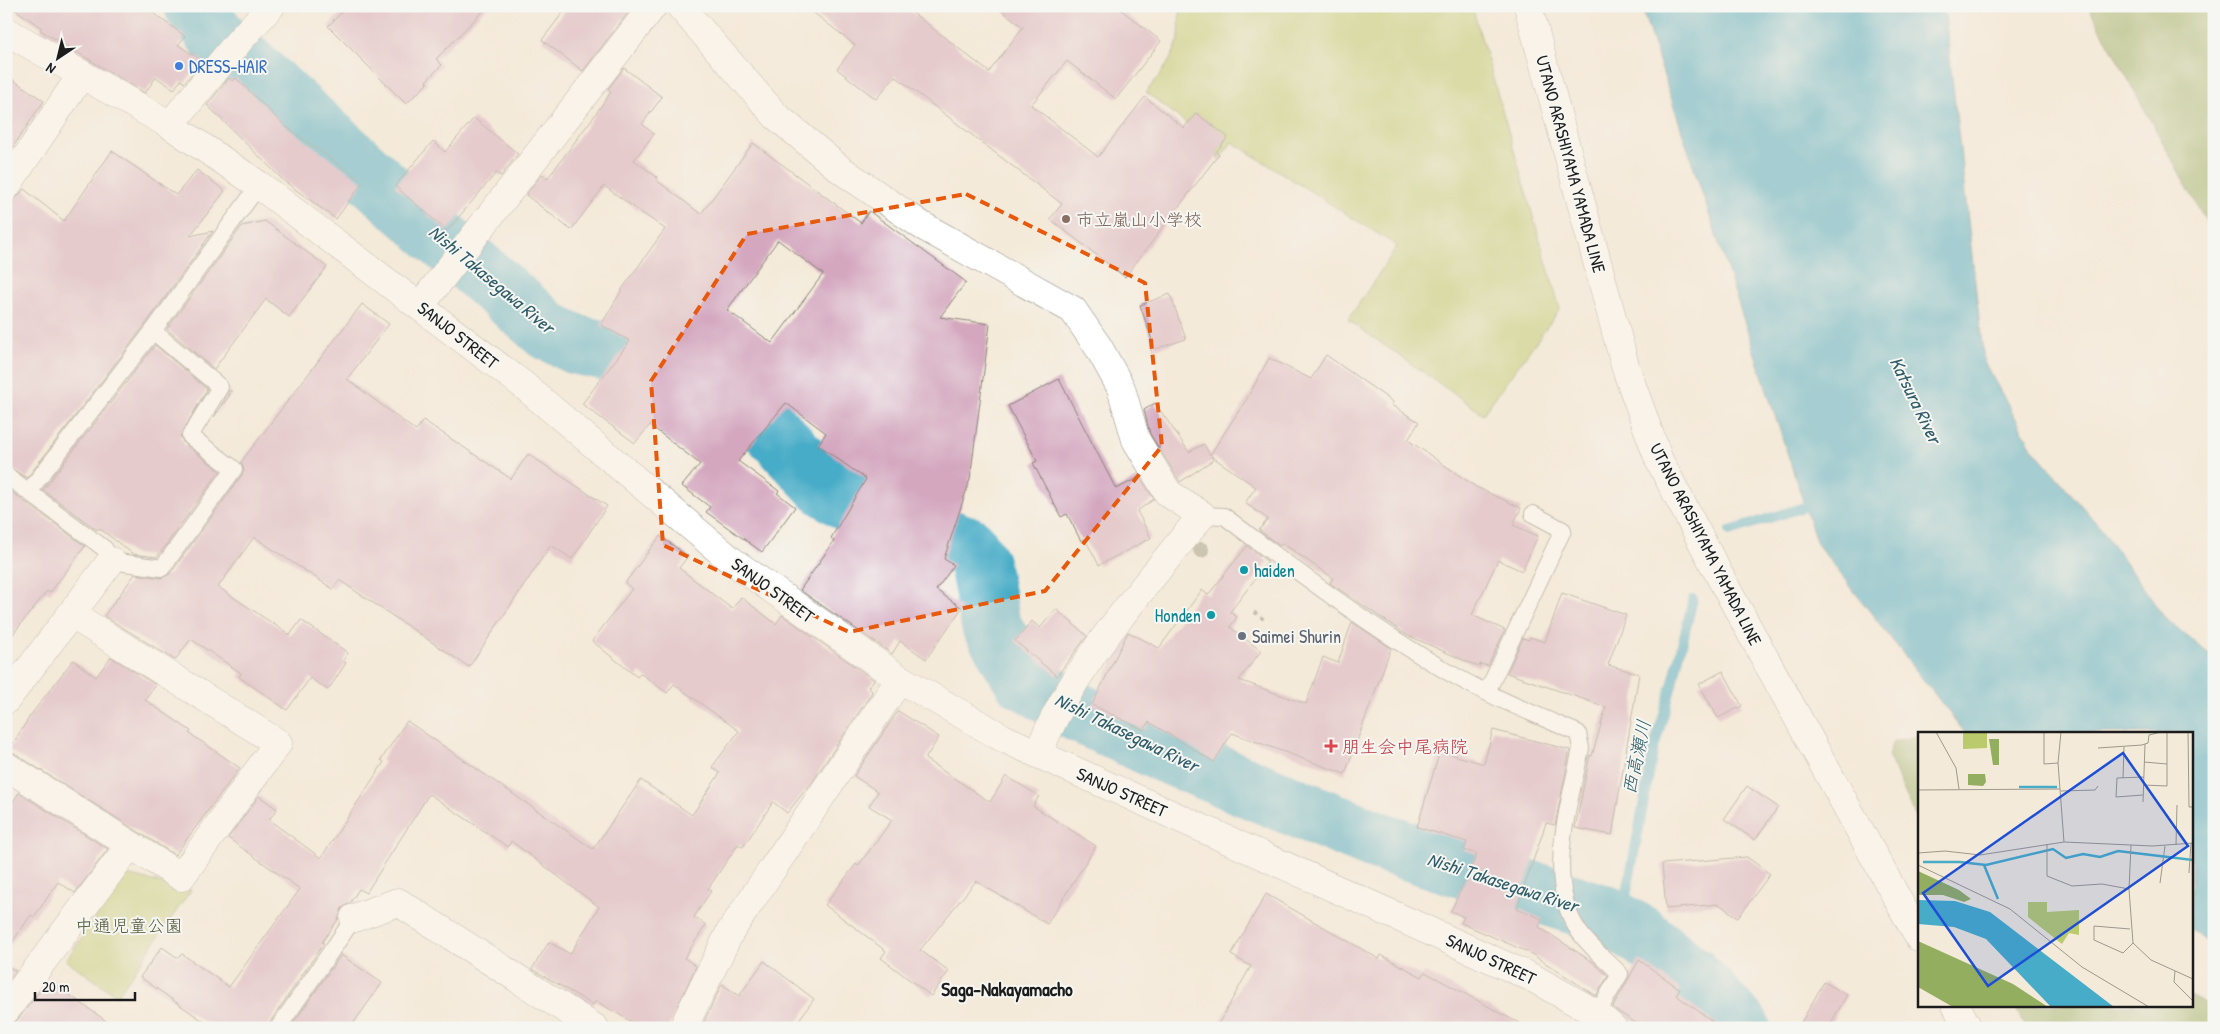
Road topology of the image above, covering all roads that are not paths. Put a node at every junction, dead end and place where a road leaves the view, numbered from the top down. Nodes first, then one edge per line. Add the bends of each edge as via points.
1 (271, 6) edge
2 (653, 6) edge
3 (680, 6) edge
4 (1528, 6) edge
5 (6, 31) edge
6 (82, 74) junction
7 (170, 125) junction
8 (259, 185) junction
9 (6, 187) edge
10 (420, 306) junction
11 (153, 331) junction
12 (6, 475) edge
13 (29, 491) junction
14 (1533, 514) dead end
15 (1202, 515) junction
16 (111, 562) junction
17 (71, 614) junction
18 (900, 679) junction
19 (10, 689) edge
20 (1487, 692) junction
21 (1038, 754) junction
22 (6, 766) edge
23 (130, 844) junction
24 (354, 918) joint
25 (1918, 936) edge
26 (1957, 1006) edge
27 (6, 1010) edge
28 (1605, 1021) edge
29 (278, 1028) edge
30 (595, 1028) edge
31 (683, 1028) edge
32 (1968, 1028) edge

1 - 7 street
2 - 10 street
3 - 15 street via 776,116 840,169 921,225 1073,310 1121,388 1136,440 1168,493
4 - 25 street, UTANO ARASHIYAMA YAMADA LINE via 1626,369 1659,460
5 - 6 street, SANJO STREET
6 - 7 street, SANJO STREET
6 - 9 street
7 - 8 street, SANJO STREET
8 - 10 street, SANJO STREET
8 - 11 lane
10 - 18 street, SANJO STREET via 522,384 732,561
11 - 13 lane
11 - 16 lane via 220,387 190,436 234,468 162,568
12 - 13 lane
13 - 16 lane via 105,550
14 - 20 lane via 1563,530
15 - 20 lane via 1224,516 1329,596 1448,672
15 - 21 street via 1087,661 1050,723
16 - 17 street
17 - 19 street
17 - 23 street via 278,743 181,876
18 - 21 street, SANJO STREET via 1003,738
18 - 31 street via 730,932
20 - 28 lane via 1578,734 1581,748 1560,857 1564,892 1578,931 1620,974
21 - 28 street, SANJO STREET via 1533,978
22 - 23 street
23 - 27 street
24 - 29 lane
24 - 30 street via 398,902
26 - 32 street

